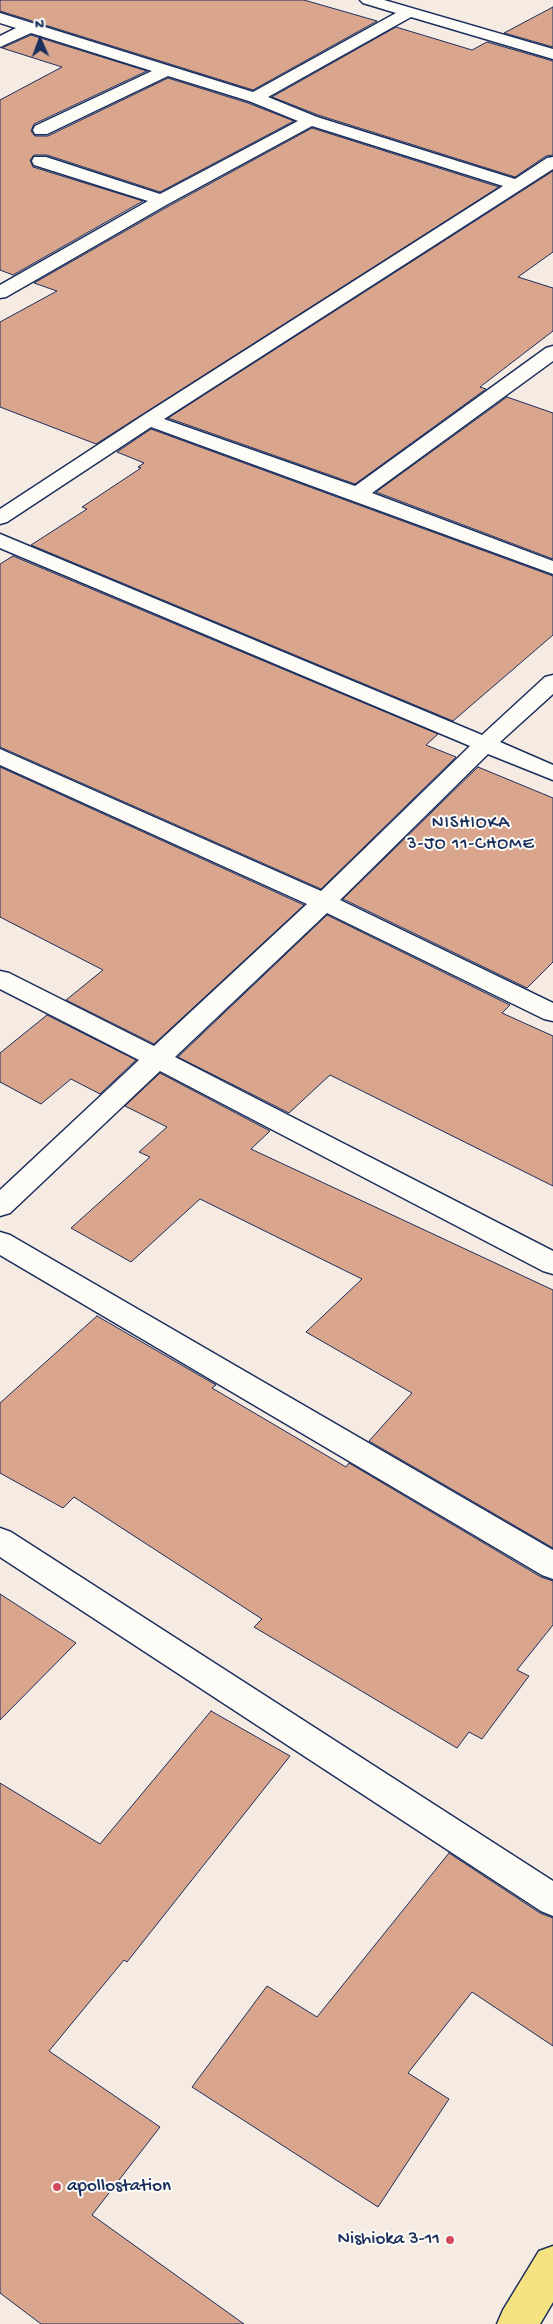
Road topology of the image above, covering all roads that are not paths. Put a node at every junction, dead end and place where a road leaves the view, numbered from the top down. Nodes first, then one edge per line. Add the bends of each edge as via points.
1 (368, 0) edge
2 (410, 12) junction
3 (0, 18) edge
4 (30, 27) junction
5 (0, 42) edge
6 (553, 54) edge
7 (165, 71) junction
8 (255, 98) junction
9 (311, 120) junction
10 (40, 130) dead end
11 (40, 161) dead end
12 (553, 162) edge
13 (516, 185) junction
14 (162, 200) junction
15 (0, 273) edge
16 (21, 281) junction
17 (0, 293) edge
18 (553, 352) edge
19 (149, 420) junction
20 (357, 494) junction
21 (0, 518) edge
22 (0, 540) edge
23 (553, 568) edge
24 (553, 682) edge
25 (484, 744) junction
26 (0, 756) edge
27 (553, 773) edge
28 (324, 902) junction
29 (0, 979) edge
30 (553, 1013) edge
31 (158, 1059) junction
32 (0, 1206) edge
33 (0, 1242) edge
34 (553, 1264) edge
35 (0, 1541) edge
36 (553, 1566) edge
37 (553, 1900) edge
38 (553, 2265) edge
39 (517, 2324) edge

1 - 2 street
2 - 6 street
2 - 8 street
3 - 4 street
4 - 5 street
4 - 7 street
7 - 8 street
7 - 10 street
8 - 9 street
9 - 13 street
9 - 14 street
11 - 14 street
12 - 13 street
13 - 19 street
14 - 16 street
15 - 16 street
16 - 17 street
18 - 20 street
19 - 20 street
19 - 21 street
20 - 23 street
22 - 25 street
24 - 25 street
25 - 27 street
25 - 28 street
26 - 28 street
28 - 30 street
28 - 31 street
29 - 31 street
31 - 32 street
31 - 34 street
33 - 36 street
35 - 37 street
38 - 39 main road

